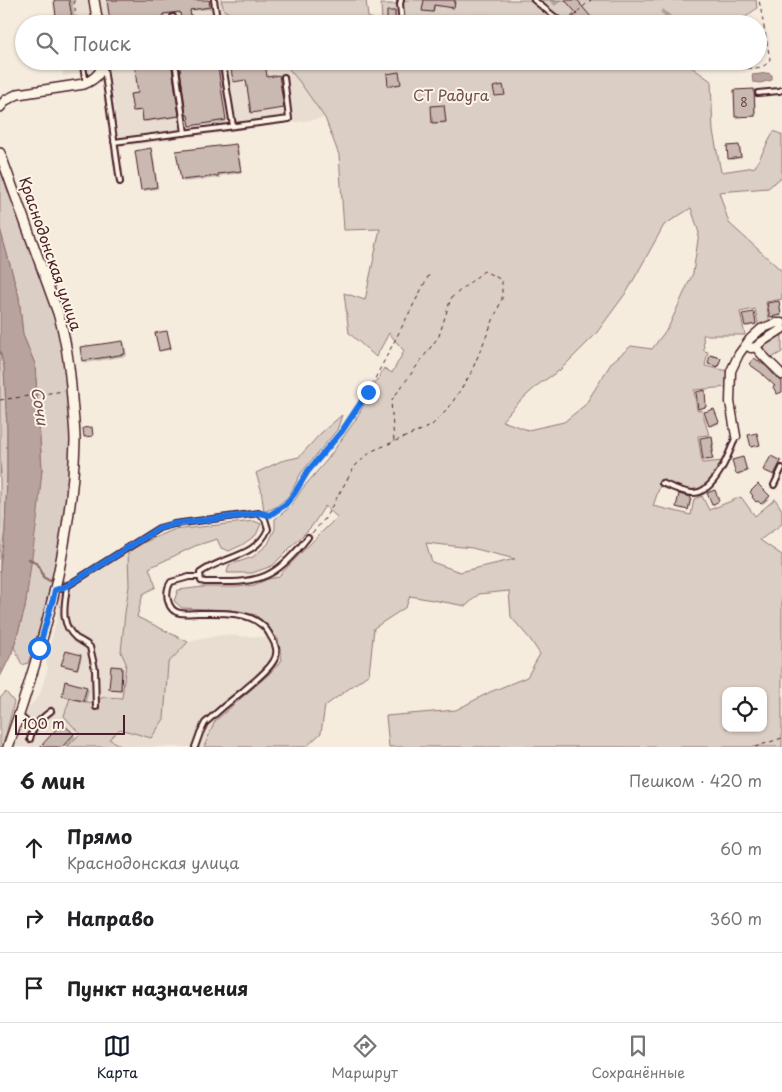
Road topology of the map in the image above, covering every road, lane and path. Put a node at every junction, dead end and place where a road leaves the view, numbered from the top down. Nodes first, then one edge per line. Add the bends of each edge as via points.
1 (74, 0) edge
2 (94, 0) edge
3 (214, 0) edge
4 (401, 0) edge
5 (534, 0) edge
6 (591, 0) edge
7 (759, 0) edge
8 (76, 15) edge
9 (96, 15) edge
10 (216, 15) edge
11 (401, 15) edge
12 (553, 15) edge
13 (574, 15) edge
14 (762, 15) edge
15 (767, 43) edge
16 (767, 65) edge
17 (84, 70) edge
18 (101, 70) edge
19 (104, 70) edge
20 (176, 70) edge
21 (224, 70) dead end
22 (284, 77) dead end
23 (86, 83) junction
24 (782, 90) edge
25 (758, 93) dead end
26 (0, 107) edge
27 (233, 126) junction
28 (185, 133) junction
29 (114, 142) junction
30 (0, 153) edge
31 (120, 182) dead end
32 (430, 273) dead end
33 (782, 323) edge
34 (782, 329) edge
35 (746, 345) junction
36 (756, 347) junction
37 (782, 375) edge
38 (67, 391) dead end
39 (0, 400) edge
40 (736, 436) joint
41 (394, 441) junction
42 (782, 468) edge
43 (662, 483) dead end
44 (774, 485) dead end
45 (259, 513) junction
46 (308, 537) joint
47 (200, 577) junction
48 (67, 586) junction
49 (55, 590) junction
50 (96, 707) dead end
51 (51, 712) dead end
52 (19, 715) junction
53 (33, 728) junction
54 (782, 738) edge
55 (30, 739) dead end
56 (8, 747) edge
57 (195, 747) edge
58 (755, 747) edge

1 - 8 path
2 - 9 street
3 - 10 lane
4 - 11 lane
5 - 12 lane
6 - 13 path
7 - 14 path
15 - 16 path via 770,59
17 - 23 lane
18 - 23 street
19 - 29 lane
20 - 28 lane
21 - 27 lane
22 - 27 lane via 289,119
23 - 26 street via 18,94
24 - 25 lane
27 - 28 lane
28 - 29 lane
29 - 31 lane
30 - 49 street, Краснодонская улица via 58,313 67,349 75,439 71,503
32 - 45 path via 368,392 342,431 308,471 286,504 270,515
33 - 35 street via 761,329
34 - 36 street
35 - 36 street
35 - 40 street via 731,371 730,402
36 - 37 street
38 - 39 path
40 - 43 lane via 729,456 706,488 693,493
41 - 41 path via 431,426 448,409 470,375 502,299 502,280 484,271 450,298 440,336 391,401
41 - 46 path via 372,451 356,466 324,520
42 - 44 lane
45 - 47 lane via 267,524 265,537 243,554 205,569
45 - 48 lane via 159,528
46 - 47 lane via 286,561 263,576 230,582 205,582
47 - 57 lane via 171,582 167,593 174,611 247,617 262,624 277,648 274,660 263,674 205,723
48 - 49 lane
48 - 50 lane via 64,620 76,637 90,647 95,669
49 - 52 street, Краснодонская улица
51 - 53 lane
52 - 53 lane
52 - 56 street, Краснодонская улица
53 - 55 lane
54 - 58 path

